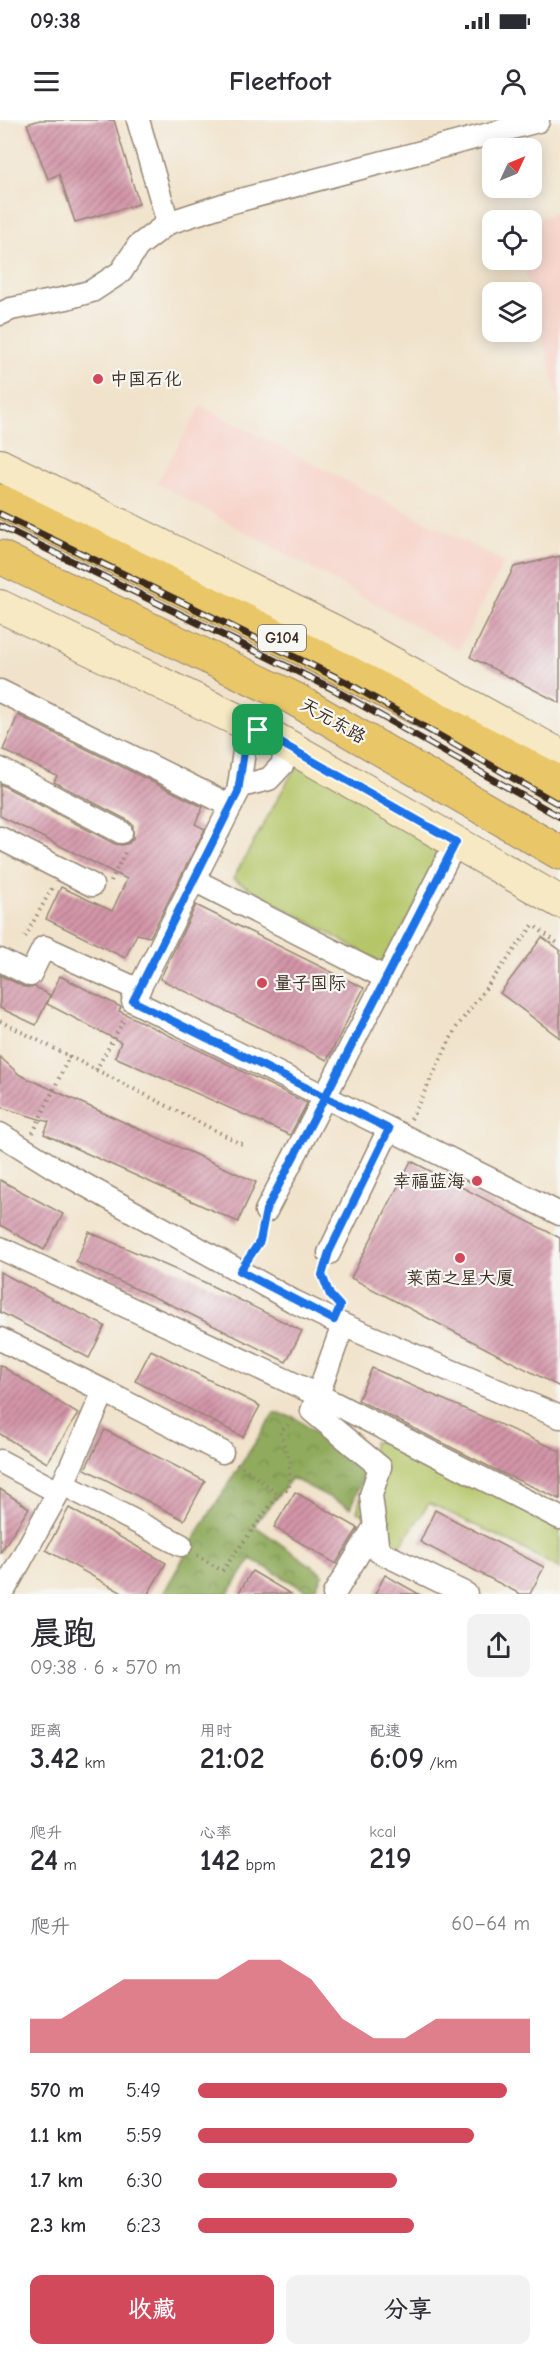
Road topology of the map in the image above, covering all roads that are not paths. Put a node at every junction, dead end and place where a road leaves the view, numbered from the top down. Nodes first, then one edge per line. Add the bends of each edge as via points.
1 (138, 120) edge
2 (538, 121) edge
3 (168, 223) junction
4 (0, 314) edge
5 (0, 465) edge
6 (0, 501) edge
7 (0, 557) edge
8 (0, 606) edge
9 (0, 691) edge
10 (258, 730) junction
11 (285, 744) junction
12 (560, 755) edge
13 (0, 769) edge
14 (560, 783) edge
15 (234, 799) junction
16 (121, 832) road end
17 (0, 838) edge
18 (456, 842) junction
19 (560, 853) edge
20 (194, 880) junction
21 (92, 885) road end
22 (560, 902) edge
23 (5, 963) edge
24 (386, 978) junction
25 (136, 996) junction
26 (325, 1097) junction
27 (396, 1132) junction
28 (0, 1134) edge
29 (266, 1210) road end
30 (560, 1214) edge
31 (0, 1248) edge
32 (329, 1252) road end
33 (339, 1322) junction
34 (0, 1339) edge
35 (104, 1391) junction
36 (318, 1395) junction
37 (560, 1417) edge
38 (222, 1452) road end
39 (0, 1461) edge
40 (61, 1488) junction
41 (560, 1518) edge
42 (375, 1526) junction
43 (181, 1545) road end
44 (3, 1587) edge
45 (334, 1594) edge
46 (466, 1594) edge

1 - 3 street
2 - 3 street via 229,203
3 - 4 street via 138,246 121,272 92,291
5 - 12 street via 334,631
6 - 14 highway, G104 via 321,658
7 - 19 highway, 天元东路 / G104 via 293,698
8 - 10 street
9 - 15 street
10 - 11 street
10 - 15 street via 245,745
11 - 15 street via 283,764 268,779 241,786
11 - 18 street
13 - 16 street
15 - 20 street
17 - 21 street
18 - 22 street
18 - 24 street
20 - 24 street
20 - 25 street
23 - 25 street via 30,975 44,947
24 - 26 street
25 - 26 street
26 - 27 street
26 - 29 street
27 - 30 street
27 - 32 street
28 - 33 street via 240,1271
31 - 36 street
33 - 36 street
33 - 37 street
34 - 35 street
35 - 38 street
35 - 40 street
36 - 41 street
36 - 42 street via 312,1411 380,1467 371,1495
39 - 40 street
40 - 43 street
40 - 44 street
42 - 45 street
42 - 46 street via 378,1551

